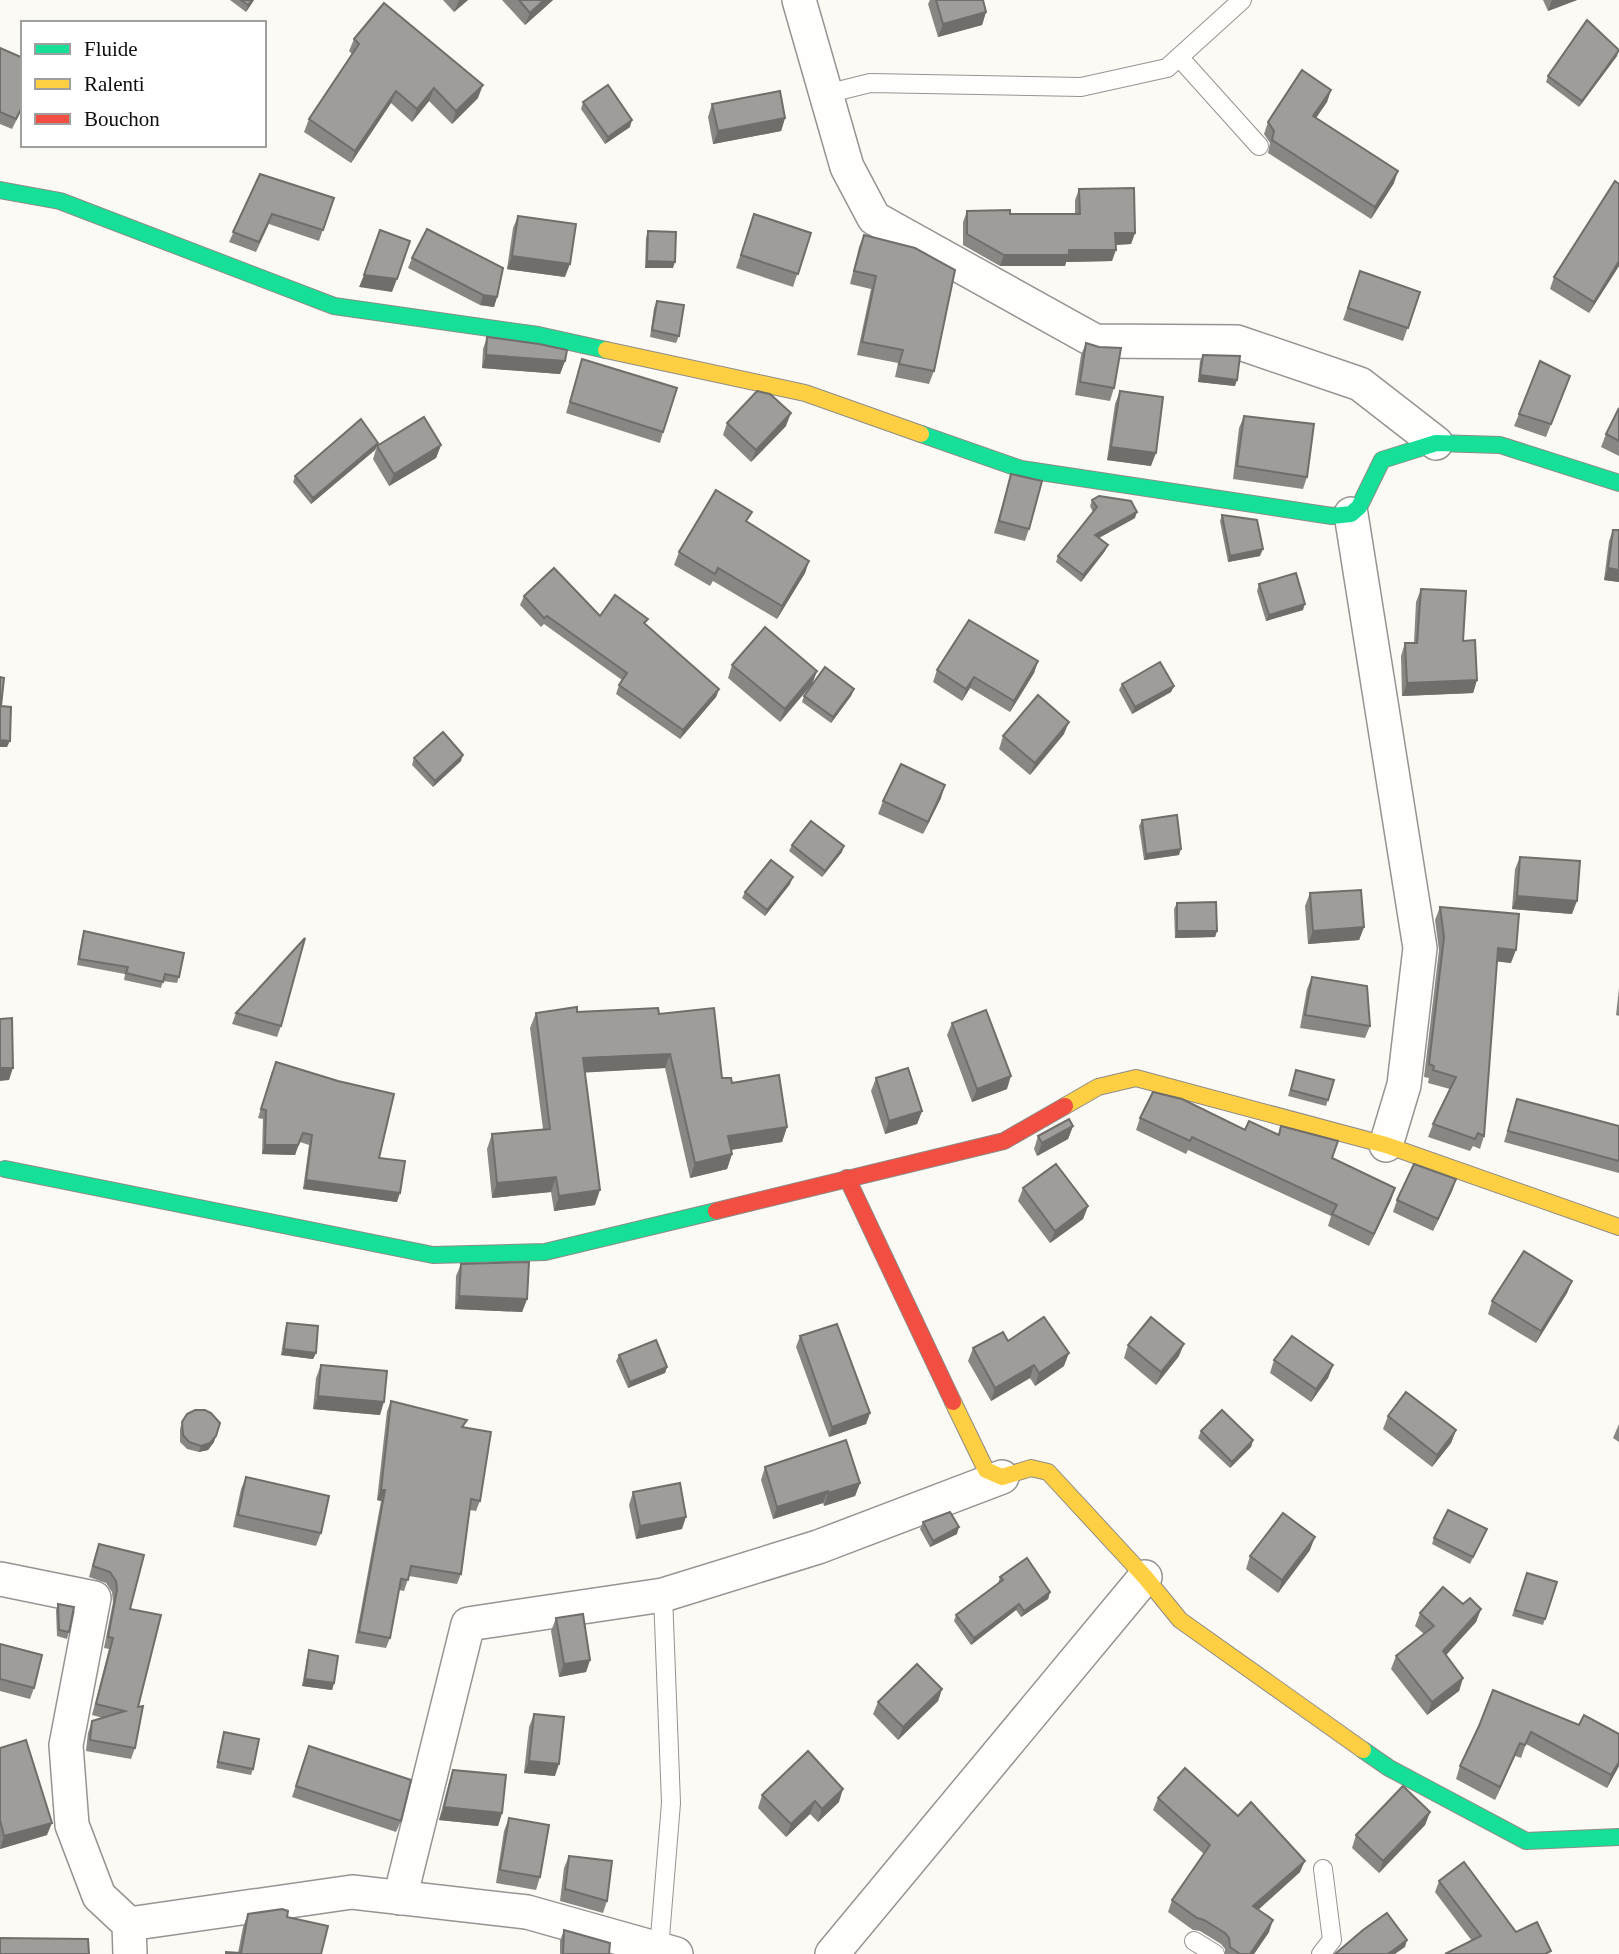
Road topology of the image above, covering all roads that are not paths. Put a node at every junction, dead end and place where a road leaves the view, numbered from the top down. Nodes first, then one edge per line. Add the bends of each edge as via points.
1 (799, 0) edge
2 (1242, 0) edge
3 (1179, 57) junction
4 (826, 94) junction
5 (1259, 146) dead end
6 (0, 190) edge
7 (1436, 443) junction
8 (1619, 483) edge
9 (1351, 514) junction
10 (1386, 1145) junction
11 (5, 1170) dead end
12 (847, 1178) junction
13 (1619, 1227) edge
14 (1002, 1477) junction
15 (1144, 1577) junction
16 (0, 1579) edge
17 (663, 1595) junction
18 (1619, 1837) edge
19 (1324, 1869) dead end
20 (400, 1898) junction
21 (130, 1939) edge
22 (1194, 1941) dead end
23 (667, 1952) edge
24 (832, 1954) edge
25 (1215, 1954) edge
26 (1321, 1954) edge

1 - 4 street
2 - 3 lane
3 - 4 lane via 1167,68 1081,87 870,83
3 - 5 lane
4 - 7 street via 847,167 874,218 1095,341 1237,342 1360,384
6 - 9 street via 60,201 334,306 538,335 806,393 1021,469 1332,516
7 - 8 street via 1500,446
7 - 9 street via 1382,460
9 - 10 street via 1420,948 1404,1086
10 - 12 street via 1136,1078 1098,1087 1004,1141
10 - 13 street
11 - 12 street via 433,1255 545,1252
12 - 14 street via 986,1470
14 - 15 street via 1031,1468 1048,1472
14 - 17 street via 818,1547
15 - 18 street via 1180,1620 1389,1768 1526,1841
15 - 24 street
16 - 21 street via 94,1598 66,1745 72,1825 99,1896
17 - 20 street via 468,1623
17 - 23 lane via 671,1803
19 - 26 lane via 1332,1940
20 - 21 street via 352,1892
20 - 23 street via 527,1912
22 - 25 lane

